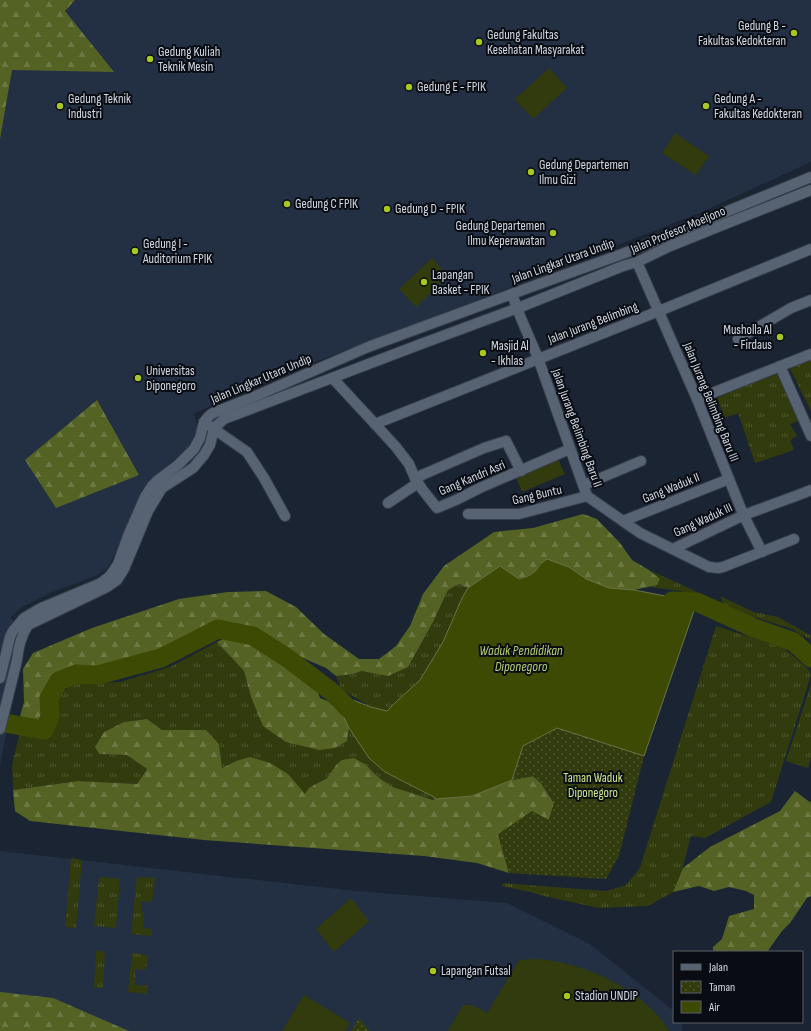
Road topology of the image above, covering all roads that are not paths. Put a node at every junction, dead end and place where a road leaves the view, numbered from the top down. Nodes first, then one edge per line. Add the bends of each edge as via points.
1 (811, 177) edge
2 (811, 190) edge
3 (811, 249) edge
4 (636, 262) junction
5 (512, 294) junction
6 (811, 300) edge
7 (518, 308) junction
8 (659, 311) junction
9 (738, 339) dead end
10 (811, 354) edge
11 (538, 358) junction
12 (780, 366) junction
13 (332, 378) junction
14 (697, 399) junction
15 (204, 422) junction
16 (375, 424) junction
17 (214, 428) junction
18 (811, 436) edge
19 (570, 449) junction
20 (641, 462) dead end
21 (521, 471) junction
22 (728, 479) junction
23 (417, 481) junction
24 (160, 484) junction
25 (584, 485) junction
26 (811, 490) edge
27 (587, 496) junction
28 (388, 503) dead end
29 (468, 514) dead end
30 (744, 515) junction
31 (285, 516) dead end
32 (623, 521) junction
33 (794, 539) dead end
34 (673, 549) junction
35 (762, 552) junction
36 (10, 637) junction
37 (20, 643) junction
38 (0, 678) edge
39 (0, 729) edge

1 - 5 street, Jalan Lingkar Utara Undip via 633,250
2 - 4 street, Jalan Profesor Moeljono
3 - 8 street, Jalan Jurang Belimbing
4 - 7 street, Jalan Profesor Moeljono
4 - 8 street, Jalan Jurang Belimbing Baru III
5 - 7 street, Jalan Jurang Belimbing Baru II
5 - 15 street, Jalan Lingkar Utara Undip via 362,350 213,413
6 - 9 street via 791,308
7 - 11 street, Jalan Jurang Belimbing Baru II
7 - 13 street, Jalan Profesor Moeljono
8 - 11 street, Jalan Jurang Belimbing
8 - 14 street, Jalan Jurang Belimbing Baru III
10 - 12 street
11 - 16 street, Jalan Jurang Belimbing
11 - 19 street, Jalan Jurang Belimbing Baru II
12 - 14 street
12 - 18 street
13 - 16 street
13 - 17 street, Jalan Lingkar Utara Undip via 224,420
14 - 22 street, Jalan Jurang Belimbing Baru III
15 - 17 street
15 - 24 street, Jalan Lingkar Utara Undip via 194,449
16 - 23 street, Gang Kandri Asri via 409,464
17 - 24 street, Jalan Lingkar Utara Undip via 210,445 193,468
17 - 31 street via 247,452
19 - 21 street, Gang Kandri Asri
19 - 25 street, Jalan Jurang Belimbing Baru II
20 - 25 street
21 - 23 street, Gang Kandri Asri via 437,508
21 - 23 street via 506,441 484,448
22 - 30 street, Jalan Jurang Belimbing Baru III
22 - 32 street, Gang Waduk II
23 - 28 street
24 - 36 street, Jalan Lingkar Utara Undip via 152,486 145,498 118,564 110,576 101,583 41,608 24,618
24 - 37 street, Jalan Lingkar Utara Undip via 117,580 108,587 28,625
25 - 27 street, Jalan Jurang Belimbing Baru II
26 - 30 street, Gang Waduk III
27 - 29 street, Gang Buntu via 519,514
27 - 32 street, Jalan Jurang Belimbing Baru II
30 - 34 street, Gang Waduk III
30 - 35 street, Jalan Jurang Belimbing Baru III
32 - 34 street, Jalan Jurang Belimbing Baru II via 640,533
33 - 35 street, Jalan Jurang Belimbing Baru II
34 - 35 street, Jalan Jurang Belimbing Baru II via 709,567 718,568
36 - 37 street
36 - 38 street, Jalan Lingkar Utara Undip
37 - 39 street, Jalan Lingkar Utara Undip

